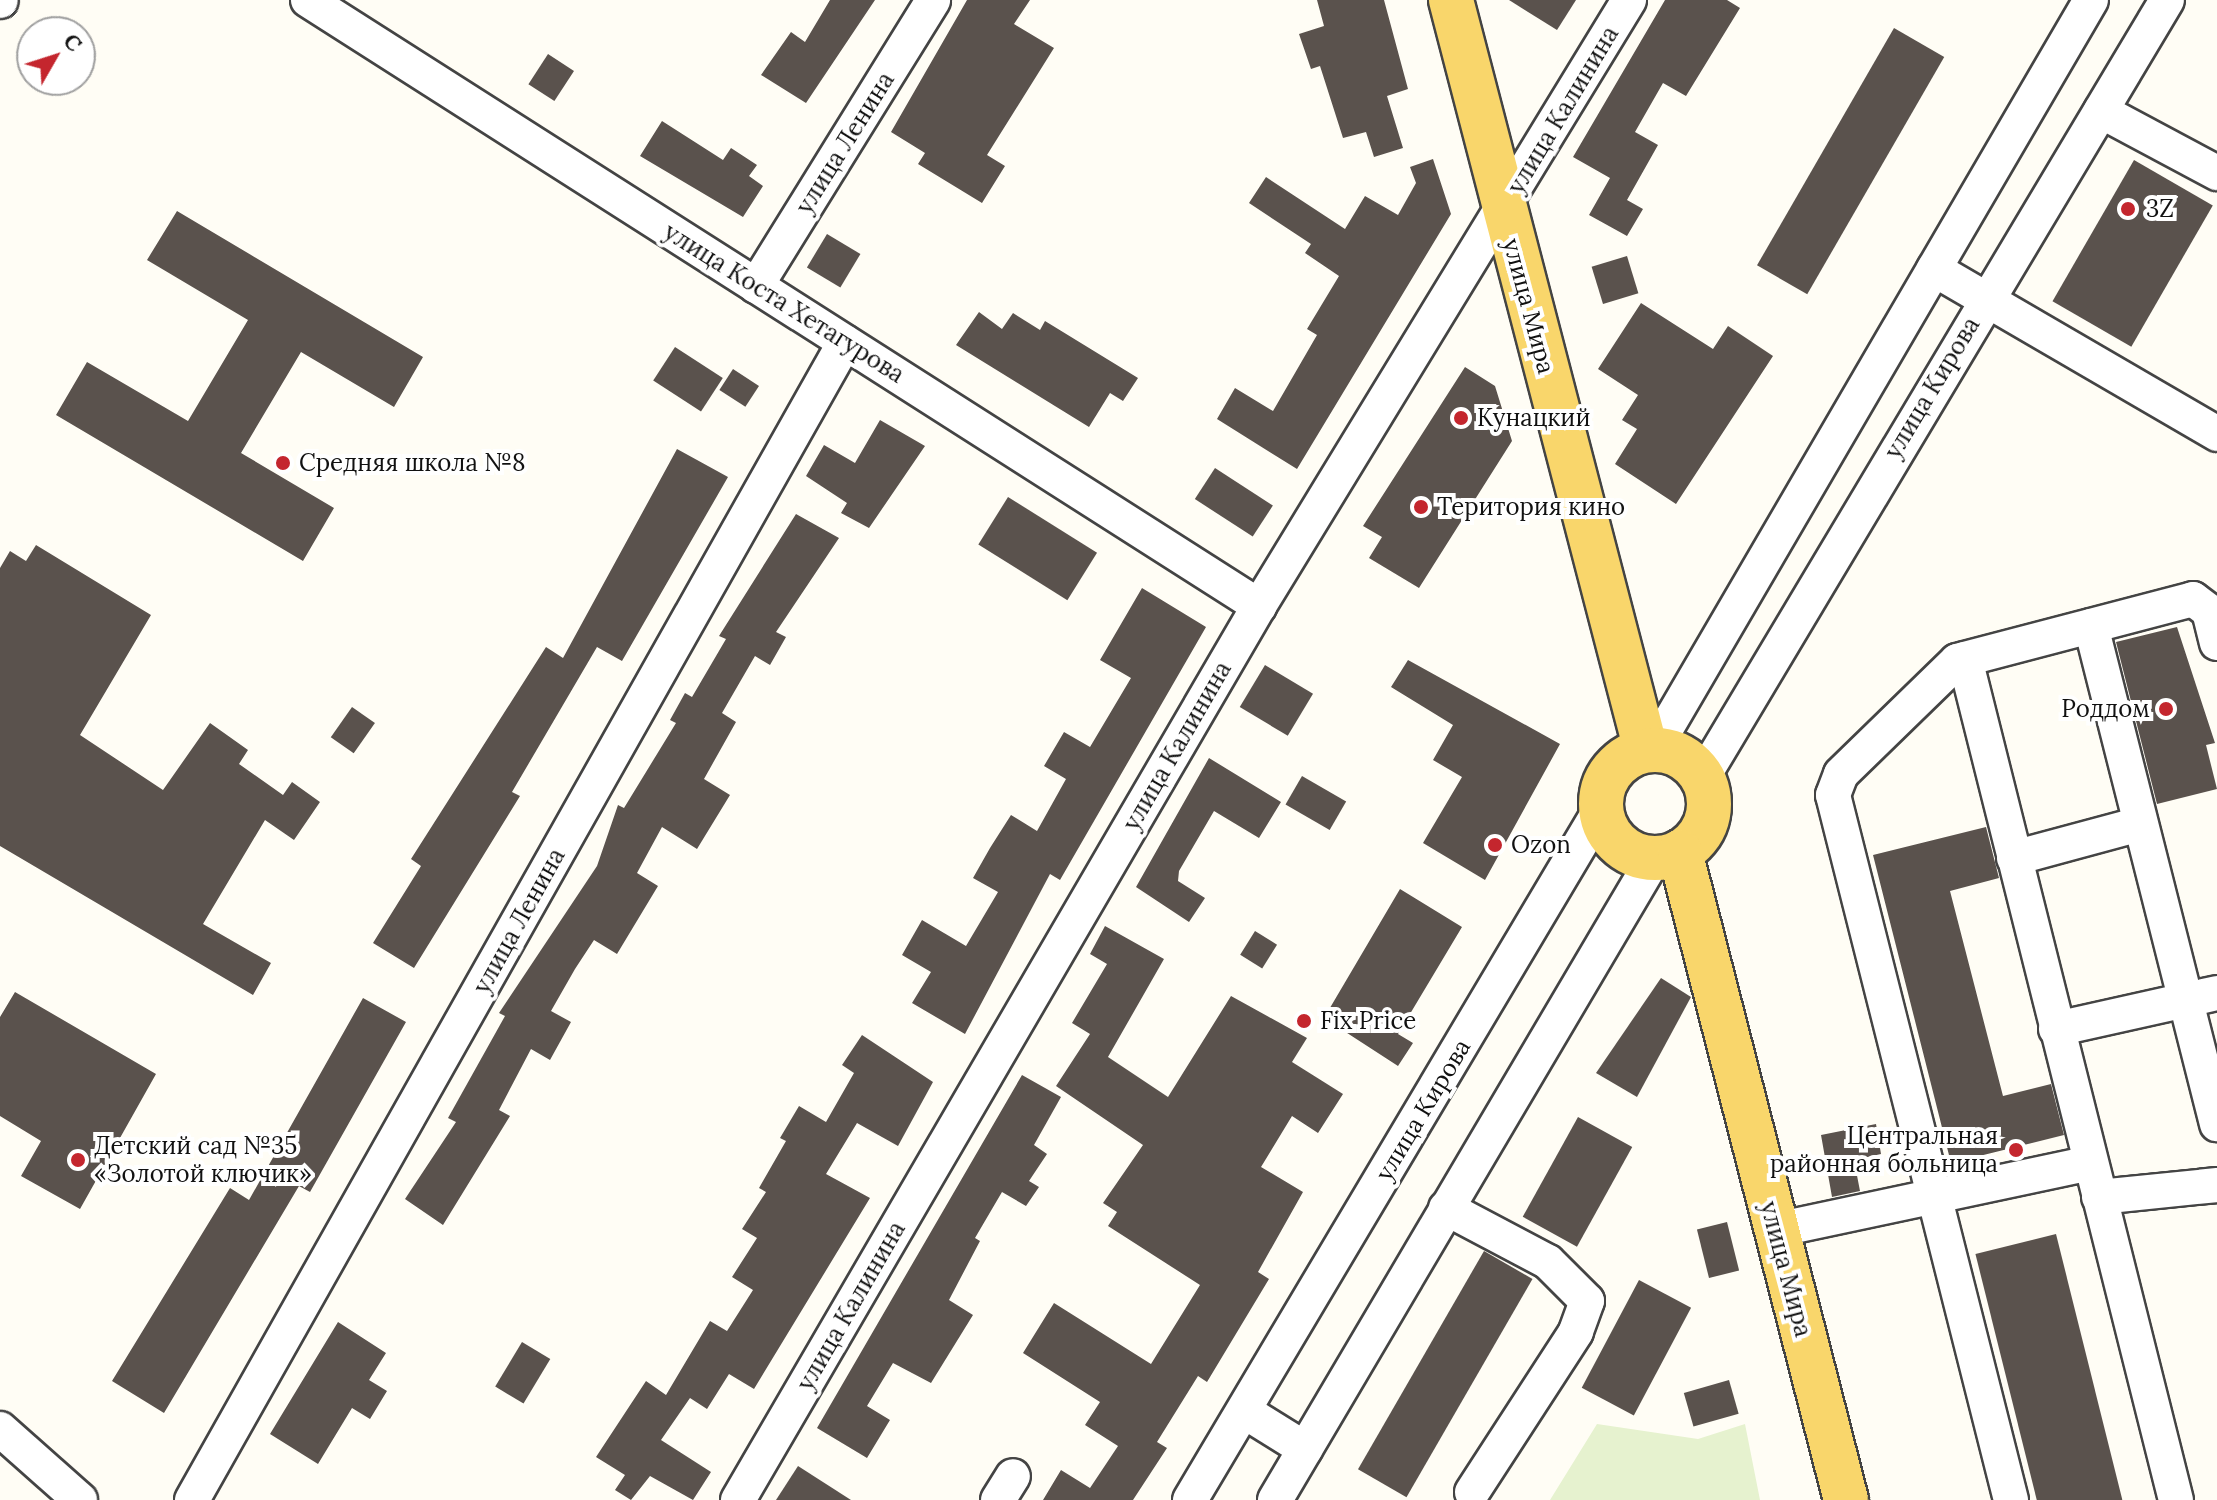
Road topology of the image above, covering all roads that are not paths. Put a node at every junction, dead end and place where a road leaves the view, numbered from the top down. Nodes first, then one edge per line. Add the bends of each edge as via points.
1 (308, 0) edge
2 (933, 0) edge
3 (1451, 0) edge
4 (1629, 0) edge
5 (2091, 0) edge
6 (2167, 0) edge
7 (2101, 111) junction
8 (2217, 173) edge
9 (1504, 208) junction
10 (1934, 269) junction
11 (756, 286) junction
12 (1986, 300) junction
13 (845, 342) junction
14 (2217, 434) edge
15 (1259, 606) junction
16 (2091, 626) junction
17 (2217, 643) edge
18 (1965, 659) junction
19 (1650, 750) junction
20 (1702, 778) junction
21 (1601, 809) junction
22 (2140, 824) junction
23 (1667, 855) junction
24 (2014, 858) junction
25 (2217, 993) edge
26 (2184, 1000) junction
27 (2056, 1029) junction
28 (2217, 1124) edge
29 (2090, 1163) junction
30 (2217, 1185) edge
31 (1935, 1197) junction
32 (2099, 1197) junction
33 (1446, 1208) junction
34 (1775, 1230) junction
35 (1244, 1411) junction
36 (0, 1429) edge
37 (1305, 1449) junction
38 (1472, 1492) dead end
39 (80, 1500) edge
40 (192, 1500) edge
41 (738, 1500) edge
42 (1190, 1500) edge
43 (1275, 1500) edge
44 (1846, 1500) edge
45 (2011, 1500) edge
46 (2176, 1500) edge

1 - 11 street, улица Коста Хетагурова
2 - 11 street, улица Ленина
3 - 9 main road, улица Мира
4 - 9 street, улица Калинина
5 - 10 street, улица Кирова
6 - 7 street, улица Кирова
7 - 8 street
7 - 12 street, улица Кирова
9 - 15 street, улица Калинина
9 - 19 main road, улица Мира
10 - 12 street
10 - 19 street, улица Кирова
11 - 13 street, улица Коста Хетагурова
12 - 14 street
12 - 20 street, улица Кирова
13 - 15 street, улица Коста Хетагурова
13 - 40 street, улица Ленина
15 - 41 street, улица Калинина
16 - 17 street via 2193,599 2209,611
16 - 18 street
16 - 22 street
18 - 24 street
18 - 31 street via 1841,774 1833,795
19 - 20 main road via 1690,762
19 - 21 main road, улица Кирова via 1612,771
20 - 23 main road via 1707,820
21 - 23 main road via 1618,844
21 - 35 street, улица Кирова
22 - 24 street
22 - 26 street
23 - 33 street
23 - 34 main road, улица Мира
24 - 27 street
25 - 26 street
26 - 27 street
26 - 28 street
27 - 29 street
29 - 31 street
29 - 32 street
30 - 32 street
31 - 34 street
31 - 45 street
32 - 46 street
33 - 37 street
33 - 38 street via 1548,1262 1587,1301 1576,1332
34 - 44 main road, улица Мира
35 - 37 street
35 - 42 street, улица Кирова
36 - 39 street
37 - 43 street

